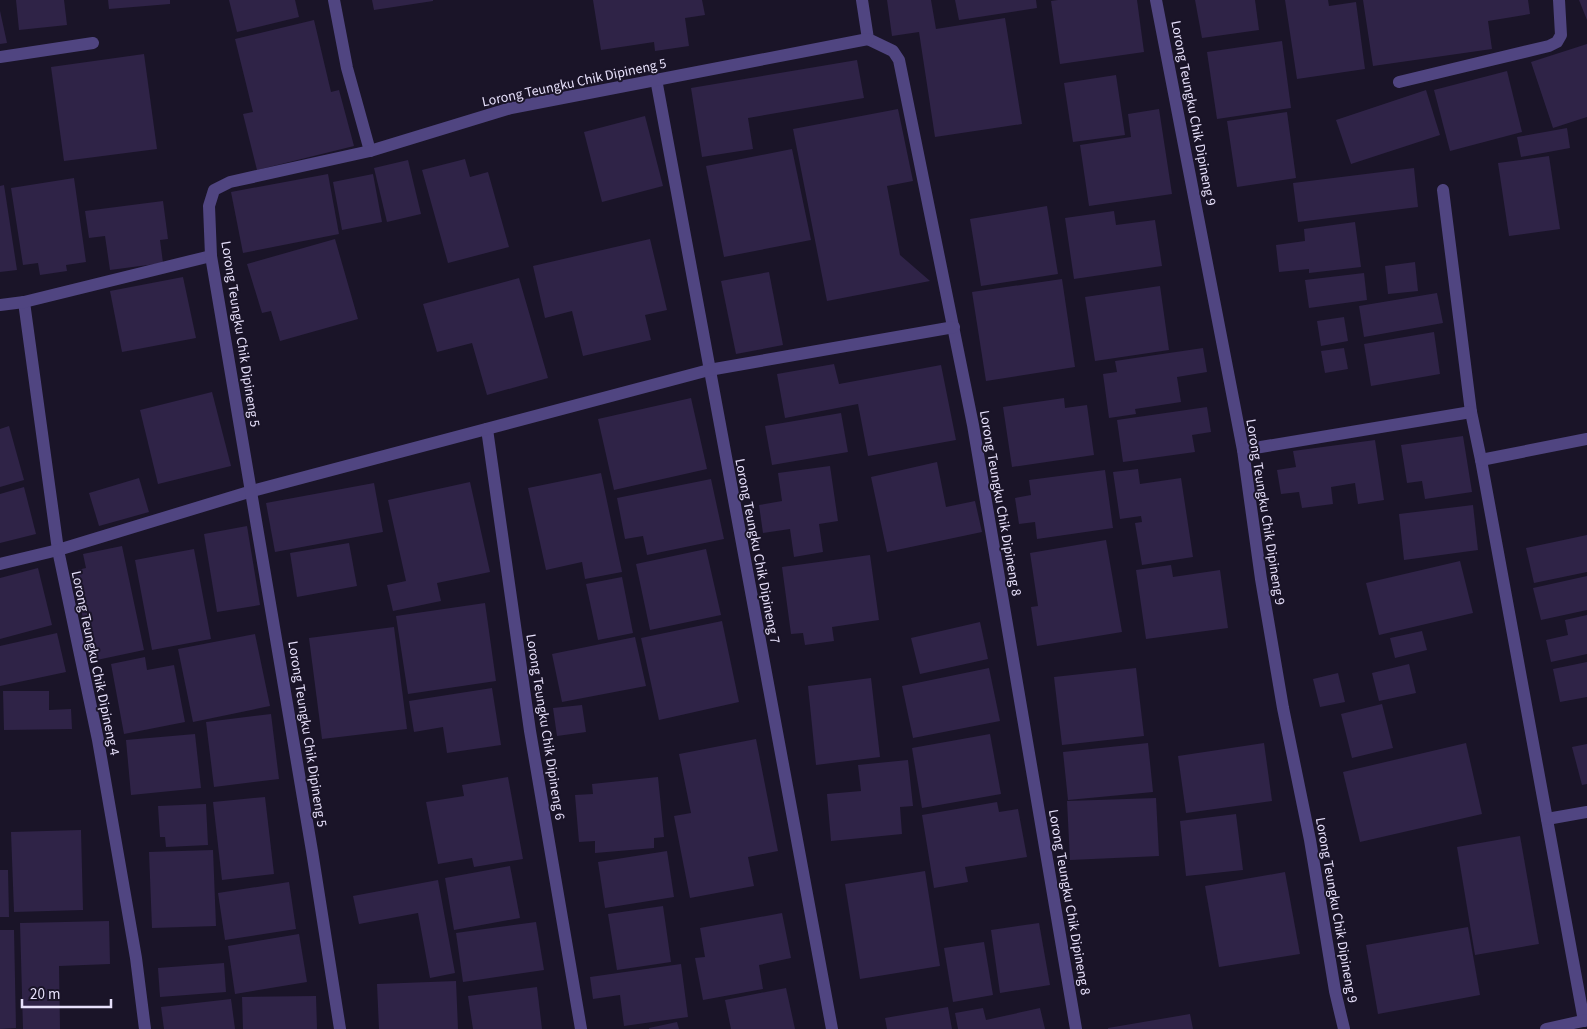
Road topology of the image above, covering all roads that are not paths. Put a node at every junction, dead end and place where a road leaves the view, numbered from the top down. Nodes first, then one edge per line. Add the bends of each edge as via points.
1 (334, 0) edge
2 (862, 0) edge
3 (1156, 0) edge
4 (1560, 0) edge
5 (868, 39) junction
6 (93, 43) dead end
7 (0, 56) edge
8 (656, 79) junction
9 (1398, 82) dead end
10 (370, 151) junction
11 (1443, 190) dead end
12 (211, 256) junction
13 (24, 302) junction
14 (0, 305) edge
15 (954, 327) junction
16 (710, 370) junction
17 (1470, 412) junction
18 (487, 429) junction
19 (1587, 439) edge
20 (1243, 450) junction
21 (1481, 460) junction
22 (252, 491) junction
23 (58, 550) junction
24 (0, 564) edge
25 (1587, 812) edge
26 (1547, 819) junction
27 (1586, 1020) edge
28 (145, 1029) edge
29 (340, 1029) edge
30 (581, 1029) edge
31 (832, 1029) edge
32 (1076, 1029) edge
33 (1344, 1029) edge
34 (1546, 1029) edge

1 - 10 street via 347,68
2 - 5 street
3 - 20 street, Lorong Teungku Chik Dipineng 9
4 - 9 street via 1561,35 1557,42
5 - 8 street, Lorong Teungku Chik Dipineng 5
5 - 15 street, Lorong Teungku Chik Dipineng 8 via 893,51 899,60
6 - 7 street
8 - 10 street, Lorong Teungku Chik Dipineng 5 via 511,108
8 - 16 street, Lorong Teungku Chik Dipineng 7
10 - 12 street, Lorong Teungku Chik Dipineng 5 via 230,182 214,190 209,206
11 - 17 street
12 - 13 street
12 - 22 street, Lorong Teungku Chik Dipineng 5
13 - 14 street
13 - 23 street, Lorong Teungku Chik Dipineng 4
15 - 16 street
15 - 32 street, Lorong Teungku Chik Dipineng 8
16 - 18 street
16 - 31 street, Lorong Teungku Chik Dipineng 7
17 - 20 street
17 - 21 street
18 - 22 street
18 - 30 street, Lorong Teungku Chik Dipineng 6 via 530,731
19 - 21 street
20 - 33 street, Lorong Teungku Chik Dipineng 9 via 1281,699
21 - 26 street
22 - 23 street
22 - 29 street, Lorong Teungku Chik Dipineng 5
23 - 24 street
23 - 28 street, Lorong Teungku Chik Dipineng 4 via 100,749
25 - 26 street
26 - 27 street
27 - 34 street

